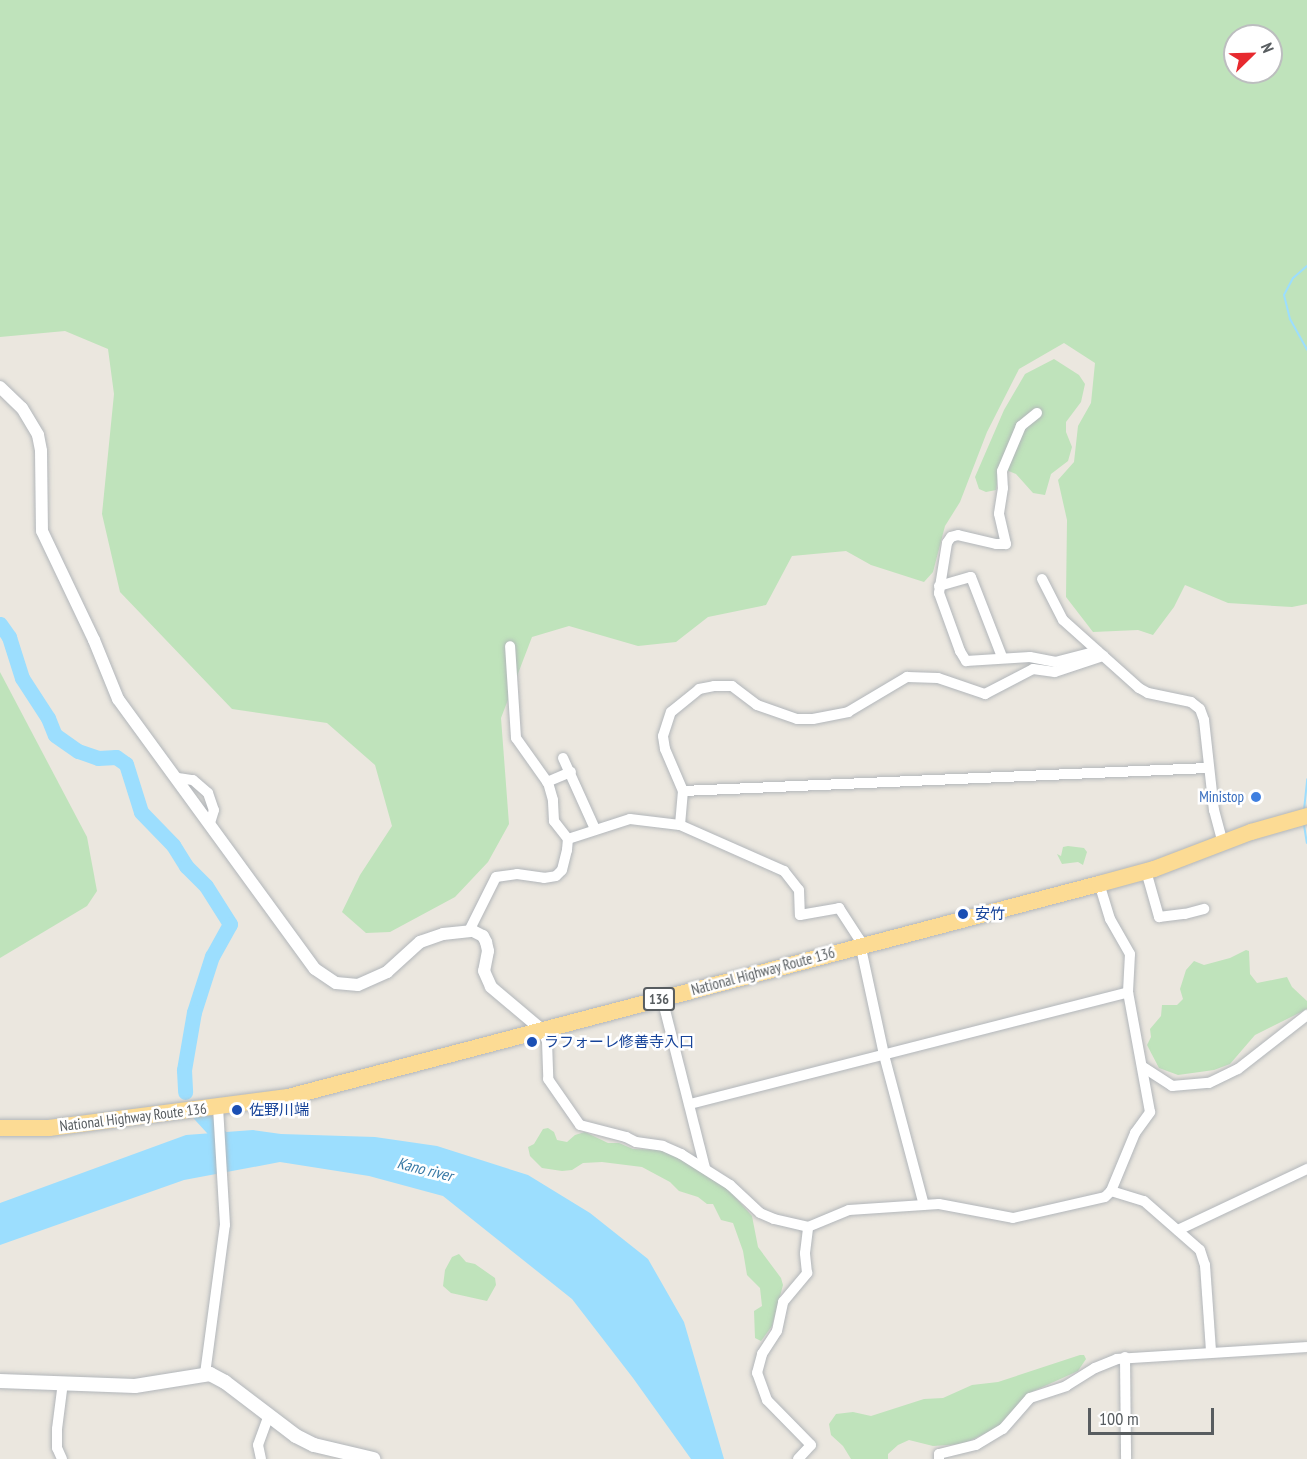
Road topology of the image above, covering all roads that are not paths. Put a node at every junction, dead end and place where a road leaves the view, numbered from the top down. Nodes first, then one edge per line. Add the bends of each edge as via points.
1 (0, 387) edge
2 (1037, 413) dead end
3 (1042, 579) dead end
4 (939, 586) junction
5 (510, 646) dead end
6 (1101, 654) junction
7 (1002, 657) junction
8 (563, 758) dead end
9 (1207, 768) junction
10 (571, 772) junction
11 (547, 782) junction
12 (683, 791) junction
13 (1307, 816) edge
14 (680, 825) junction
15 (595, 829) junction
16 (568, 839) junction
17 (1223, 843) junction
18 (1146, 871) junction
19 (1099, 884) junction
20 (1204, 909) dead end
21 (470, 931) junction
22 (859, 946) junction
23 (1128, 992) junction
24 (662, 998) junction
25 (1307, 1015) edge
26 (542, 1030) junction
27 (884, 1055) junction
28 (1143, 1067) junction
29 (690, 1104) junction
30 (219, 1110) junction
31 (0, 1128) edge
32 (705, 1168) junction
33 (1307, 1169) edge
34 (1111, 1191) junction
35 (924, 1205) junction
36 (808, 1227) junction
37 (1178, 1230) junction
38 (1307, 1347) edge
39 (1211, 1351) junction
40 (1125, 1358) junction
41 (205, 1374) junction
42 (0, 1381) edge
43 (63, 1382) junction
44 (269, 1415) junction
45 (62, 1459) edge
46 (261, 1459) edge
47 (373, 1459) edge
48 (798, 1459) edge
49 (939, 1459) edge
50 (1126, 1459) edge

1 - 21 street via 22,408 38,435 42,531 94,640 117,699 315,969 336,983 358,985 396,966 420,942
2 - 4 street via 1021,426 1002,471 999,521 1005,544 953,536 947,543
3 - 6 street via 1063,620
4 - 7 street via 964,659
4 - 7 street via 971,577
5 - 11 street via 516,738
6 - 7 street via 1056,662
6 - 9 street via 1144,691 1191,702 1200,709
6 - 12 street via 1055,672 1033,669 985,694 938,678 907,677 842,714 813,719 797,719 757,705 732,686 699,689 671,712 663,736
8 - 10 street
9 - 12 street
9 - 17 street
10 - 11 street
10 - 15 street
11 - 16 street via 554,800 554,821
12 - 14 street
13 - 17 highway, National Highway Route 136 / 136
14 - 15 street via 638,818
14 - 22 street via 784,871 799,890 800,915 839,908
15 - 16 street
16 - 21 street via 564,863 556,876 502,875 492,881
17 - 18 highway, National Highway Route 136 / 136
18 - 19 highway, National Highway Route 136 / 136
18 - 20 street via 1159,917
19 - 22 highway, National Highway Route 136 / 136
19 - 23 street via 1110,919 1130,954
21 - 26 street via 479,933 486,942 484,971 491,987
22 - 24 highway, National Highway Route 136 / 136
22 - 27 street
23 - 27 street
23 - 28 street
24 - 26 highway, National Highway Route 136 / 136
24 - 29 street
25 - 28 street via 1238,1069 1209,1083 1172,1086
26 - 30 highway, National Highway Route 136 / 136 via 288,1097
26 - 32 street via 547,1041 548,1079 580,1125 636,1143 663,1146
27 - 29 street
27 - 35 street
28 - 34 street via 1150,1114 1128,1147
29 - 32 street
30 - 31 highway, National Highway Route 136 / 136 via 49,1128
30 - 41 street via 226,1208
32 - 36 street via 760,1213
33 - 37 street
34 - 35 street via 1105,1197 1013,1218
34 - 37 street via 1144,1201
35 - 36 street via 849,1210
36 - 48 street via 807,1273 783,1302 777,1331 762,1354 757,1373 767,1400 811,1445
37 - 39 street via 1200,1250 1205,1265
38 - 39 street
39 - 40 street
40 - 49 street via 1030,1398 1003,1429 976,1445 939,1454
40 - 50 street
41 - 43 main road via 135,1386
41 - 44 main road via 215,1375
42 - 43 main road
43 - 45 street via 57,1429 57,1448
44 - 46 street via 258,1445
44 - 47 main road via 314,1445

